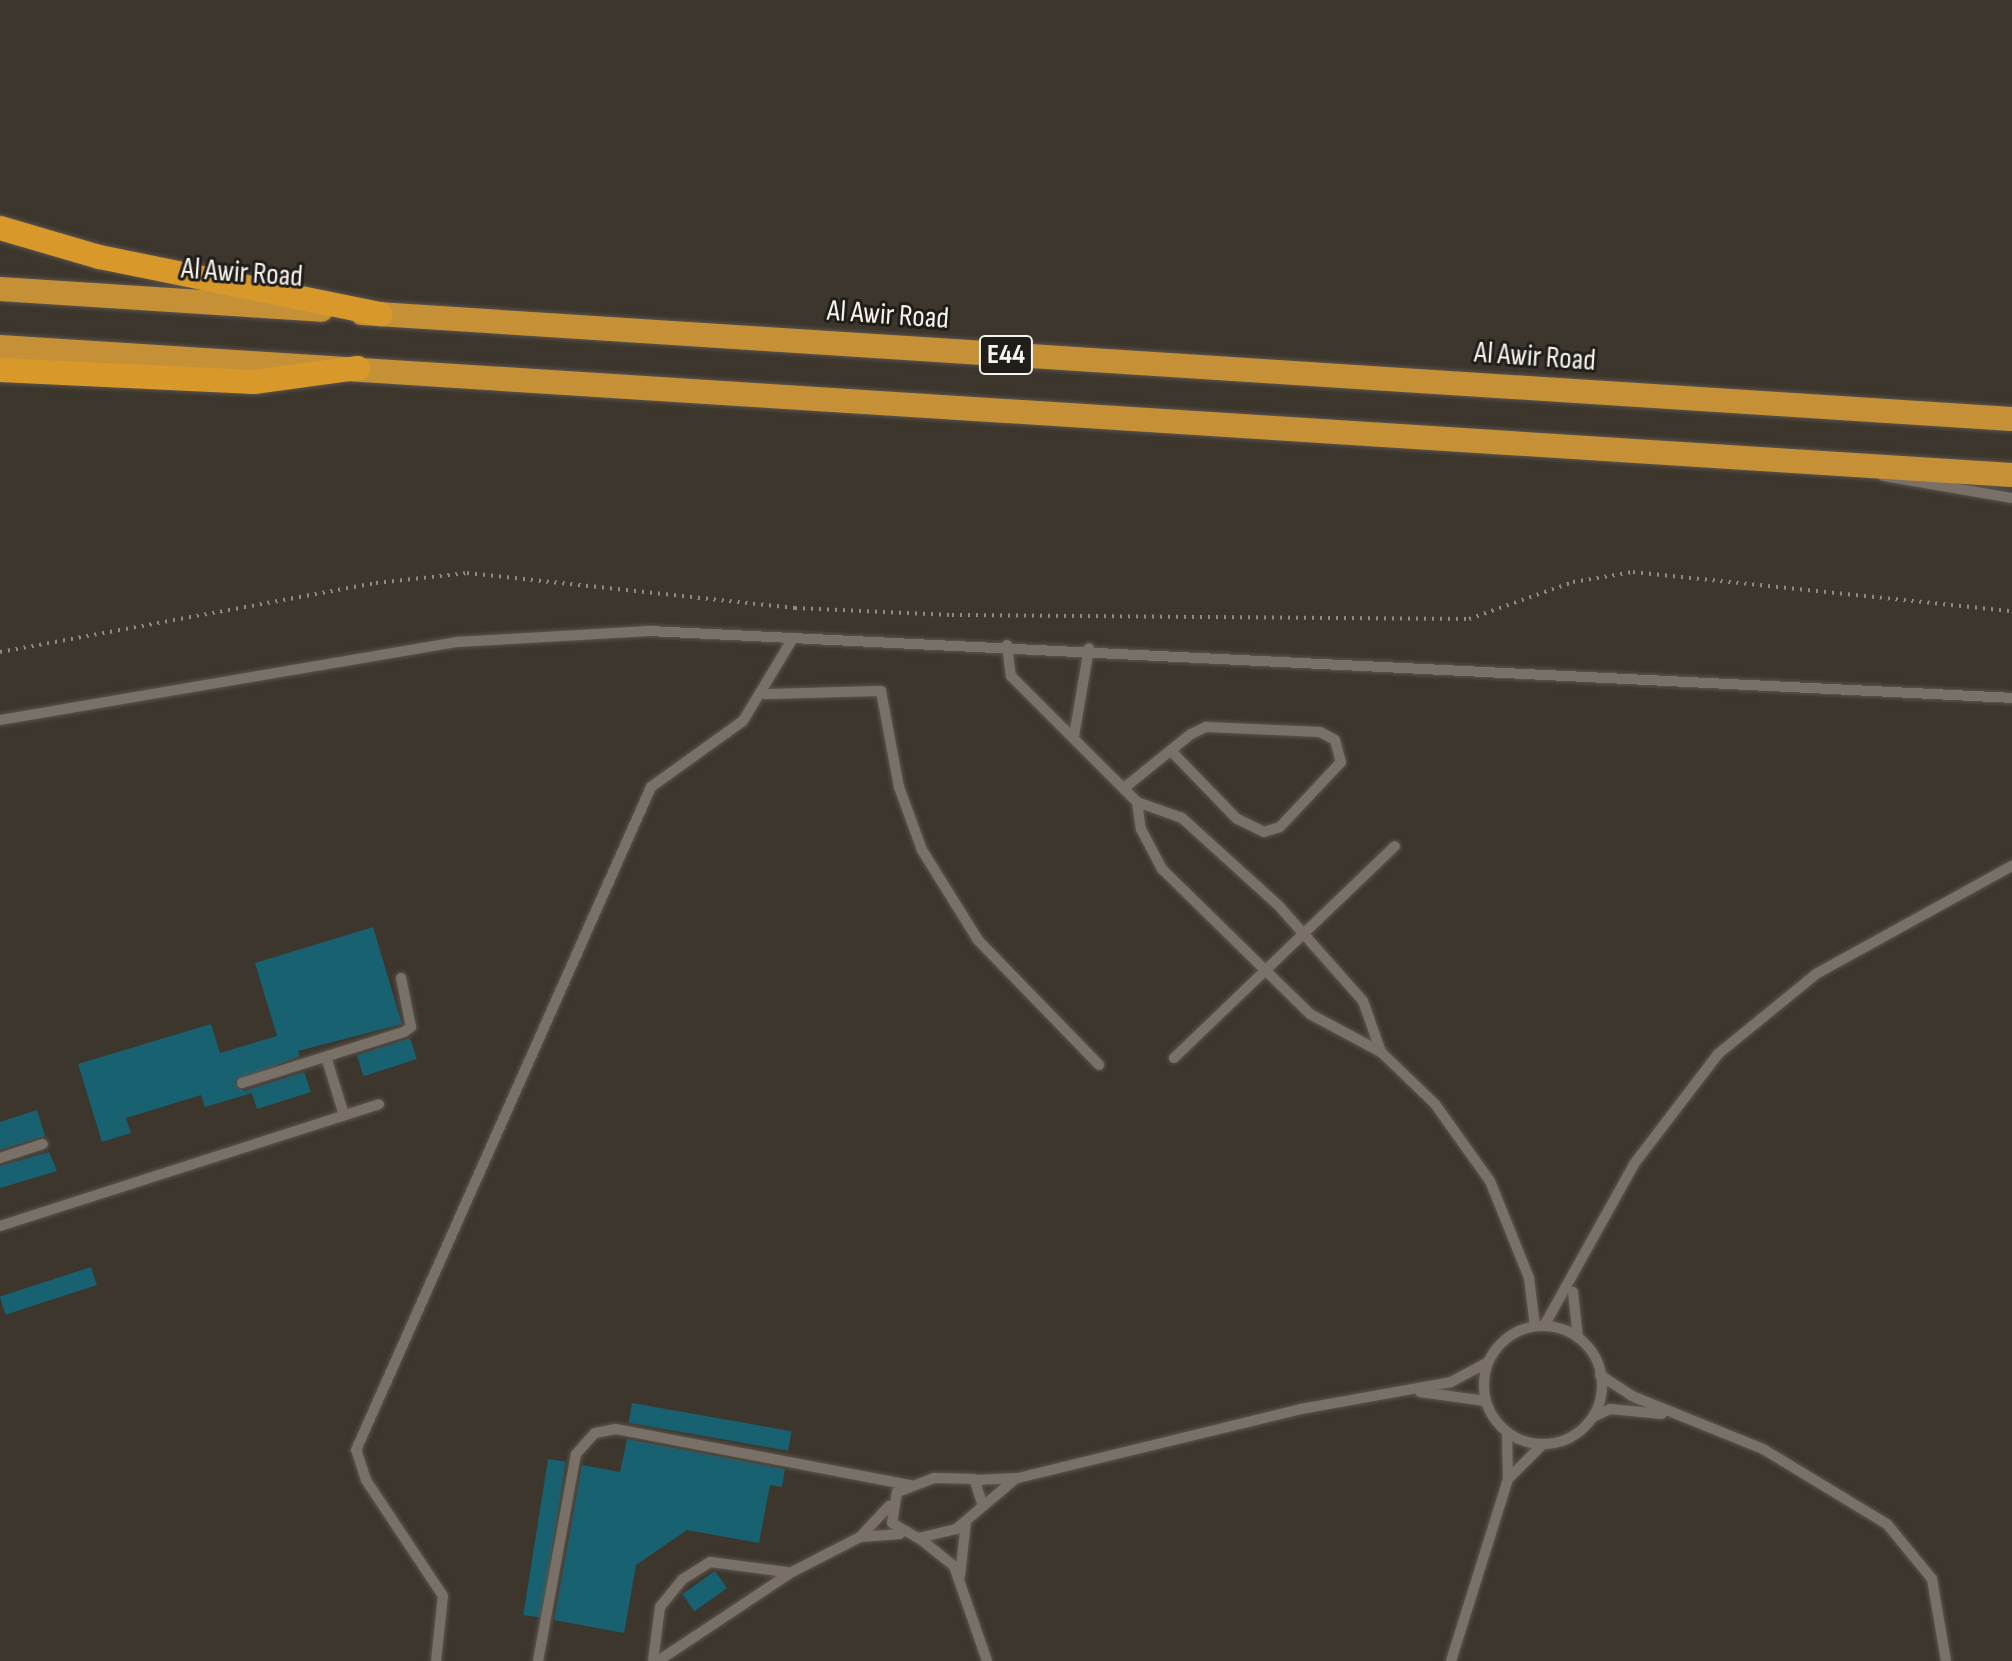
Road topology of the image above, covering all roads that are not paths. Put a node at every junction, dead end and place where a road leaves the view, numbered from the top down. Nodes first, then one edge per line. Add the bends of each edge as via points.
1 (0, 228) edge
2 (0, 289) edge
3 (380, 314) junction
4 (0, 347) edge
5 (358, 368) junction
6 (0, 370) edge
7 (2012, 419) edge
8 (1851, 465) junction
9 (2012, 475) edge
10 (2012, 498) edge
11 (793, 638) junction
12 (1007, 645) junction
13 (1089, 648) junction
14 (765, 694) junction
15 (2012, 698) edge
16 (0, 720) edge
17 (1074, 736) junction
18 (1171, 751) junction
19 (1124, 788) junction
20 (1137, 802) junction
21 (1395, 846) dead end
22 (2012, 866) edge
23 (1305, 933) junction
24 (1268, 970) junction
25 (401, 978) dead end
26 (1381, 1052) junction
27 (1174, 1058) dead end
28 (327, 1060) junction
29 (1099, 1065) dead end
30 (242, 1083) dead end
31 (379, 1104) dead end
32 (344, 1115) junction
33 (43, 1144) dead end
34 (0, 1158) edge
35 (0, 1226) edge
36 (1581, 1263) junction
37 (1540, 1326) junction
38 (1579, 1339) junction
39 (1488, 1362) junction
40 (1600, 1375) junction
41 (1386, 1393) junction
42 (1485, 1401) junction
43 (1592, 1417) junction
44 (1684, 1419) junction
45 (1507, 1432) junction
46 (1543, 1444) junction
47 (1018, 1478) junction
48 (1508, 1479) junction
49 (975, 1480) junction
50 (910, 1485) junction
51 (891, 1500) junction
52 (982, 1503) junction
53 (966, 1522) junction
54 (902, 1534) junction
55 (860, 1537) junction
56 (918, 1538) junction
57 (792, 1572) junction
58 (961, 1578) junction
59 (436, 1661) edge
60 (538, 1661) edge
61 (655, 1661) edge
62 (987, 1661) edge
63 (1451, 1661) edge
64 (1946, 1661) edge

1 - 3 highway via 99,257
2 - 3 highway, Al Awir Road / E44
3 - 7 highway, Al Awir Road / E44
4 - 5 highway, E44
5 - 6 highway via 254,382
5 - 8 highway, E44
8 - 9 highway, E44
8 - 10 lane via 1916,485
11 - 12 lane
11 - 14 lane
11 - 16 lane via 649,631 458,642
12 - 13 lane
12 - 17 lane via 1011,676
13 - 15 lane
13 - 17 lane
14 - 29 lane via 881,691 889,702 899,787 922,850 978,940
14 - 59 lane via 743,721 651,787 356,1450 366,1480 443,1596
17 - 19 lane
18 - 18 lane via 1206,727 1320,732 1335,740 1341,762 1280,827 1264,832 1237,819
18 - 19 lane
19 - 20 lane
20 - 23 lane via 1182,818
20 - 24 lane via 1141,829 1162,869
21 - 23 lane
22 - 36 lane via 1816,974 1718,1054 1634,1164
23 - 24 lane
23 - 26 lane via 1363,1001
24 - 26 lane via 1310,1014
24 - 27 lane
25 - 28 lane via 411,1027
26 - 37 lane via 1435,1104 1490,1181 1529,1278
28 - 30 lane
28 - 32 lane
31 - 32 lane
32 - 35 lane
33 - 34 lane
36 - 37 lane
36 - 38 lane via 1570,1305
37 - 38 lane
37 - 39 lane via 1513,1333
38 - 40 lane
39 - 41 lane via 1464,1379
39 - 42 lane
40 - 43 lane
40 - 44 lane
41 - 42 lane
41 - 47 lane
42 - 45 lane
43 - 44 lane via 1622,1409
43 - 46 lane via 1579,1431
44 - 64 lane via 1763,1449 1860,1504 1915,1549 1932,1579
45 - 46 lane
45 - 48 lane
46 - 48 lane
47 - 49 lane
47 - 52 lane
48 - 63 lane
49 - 50 lane via 949,1475
49 - 52 lane
50 - 51 lane
50 - 60 lane via 616,1429 595,1433 576,1454
51 - 54 lane via 892,1523
51 - 55 lane
52 - 53 lane
53 - 56 lane
53 - 58 lane
54 - 55 lane
54 - 56 lane
55 - 57 lane
56 - 58 lane via 939,1550
57 - 61 lane
57 - 61 lane via 710,1562 683,1579 660,1607
58 - 62 lane

